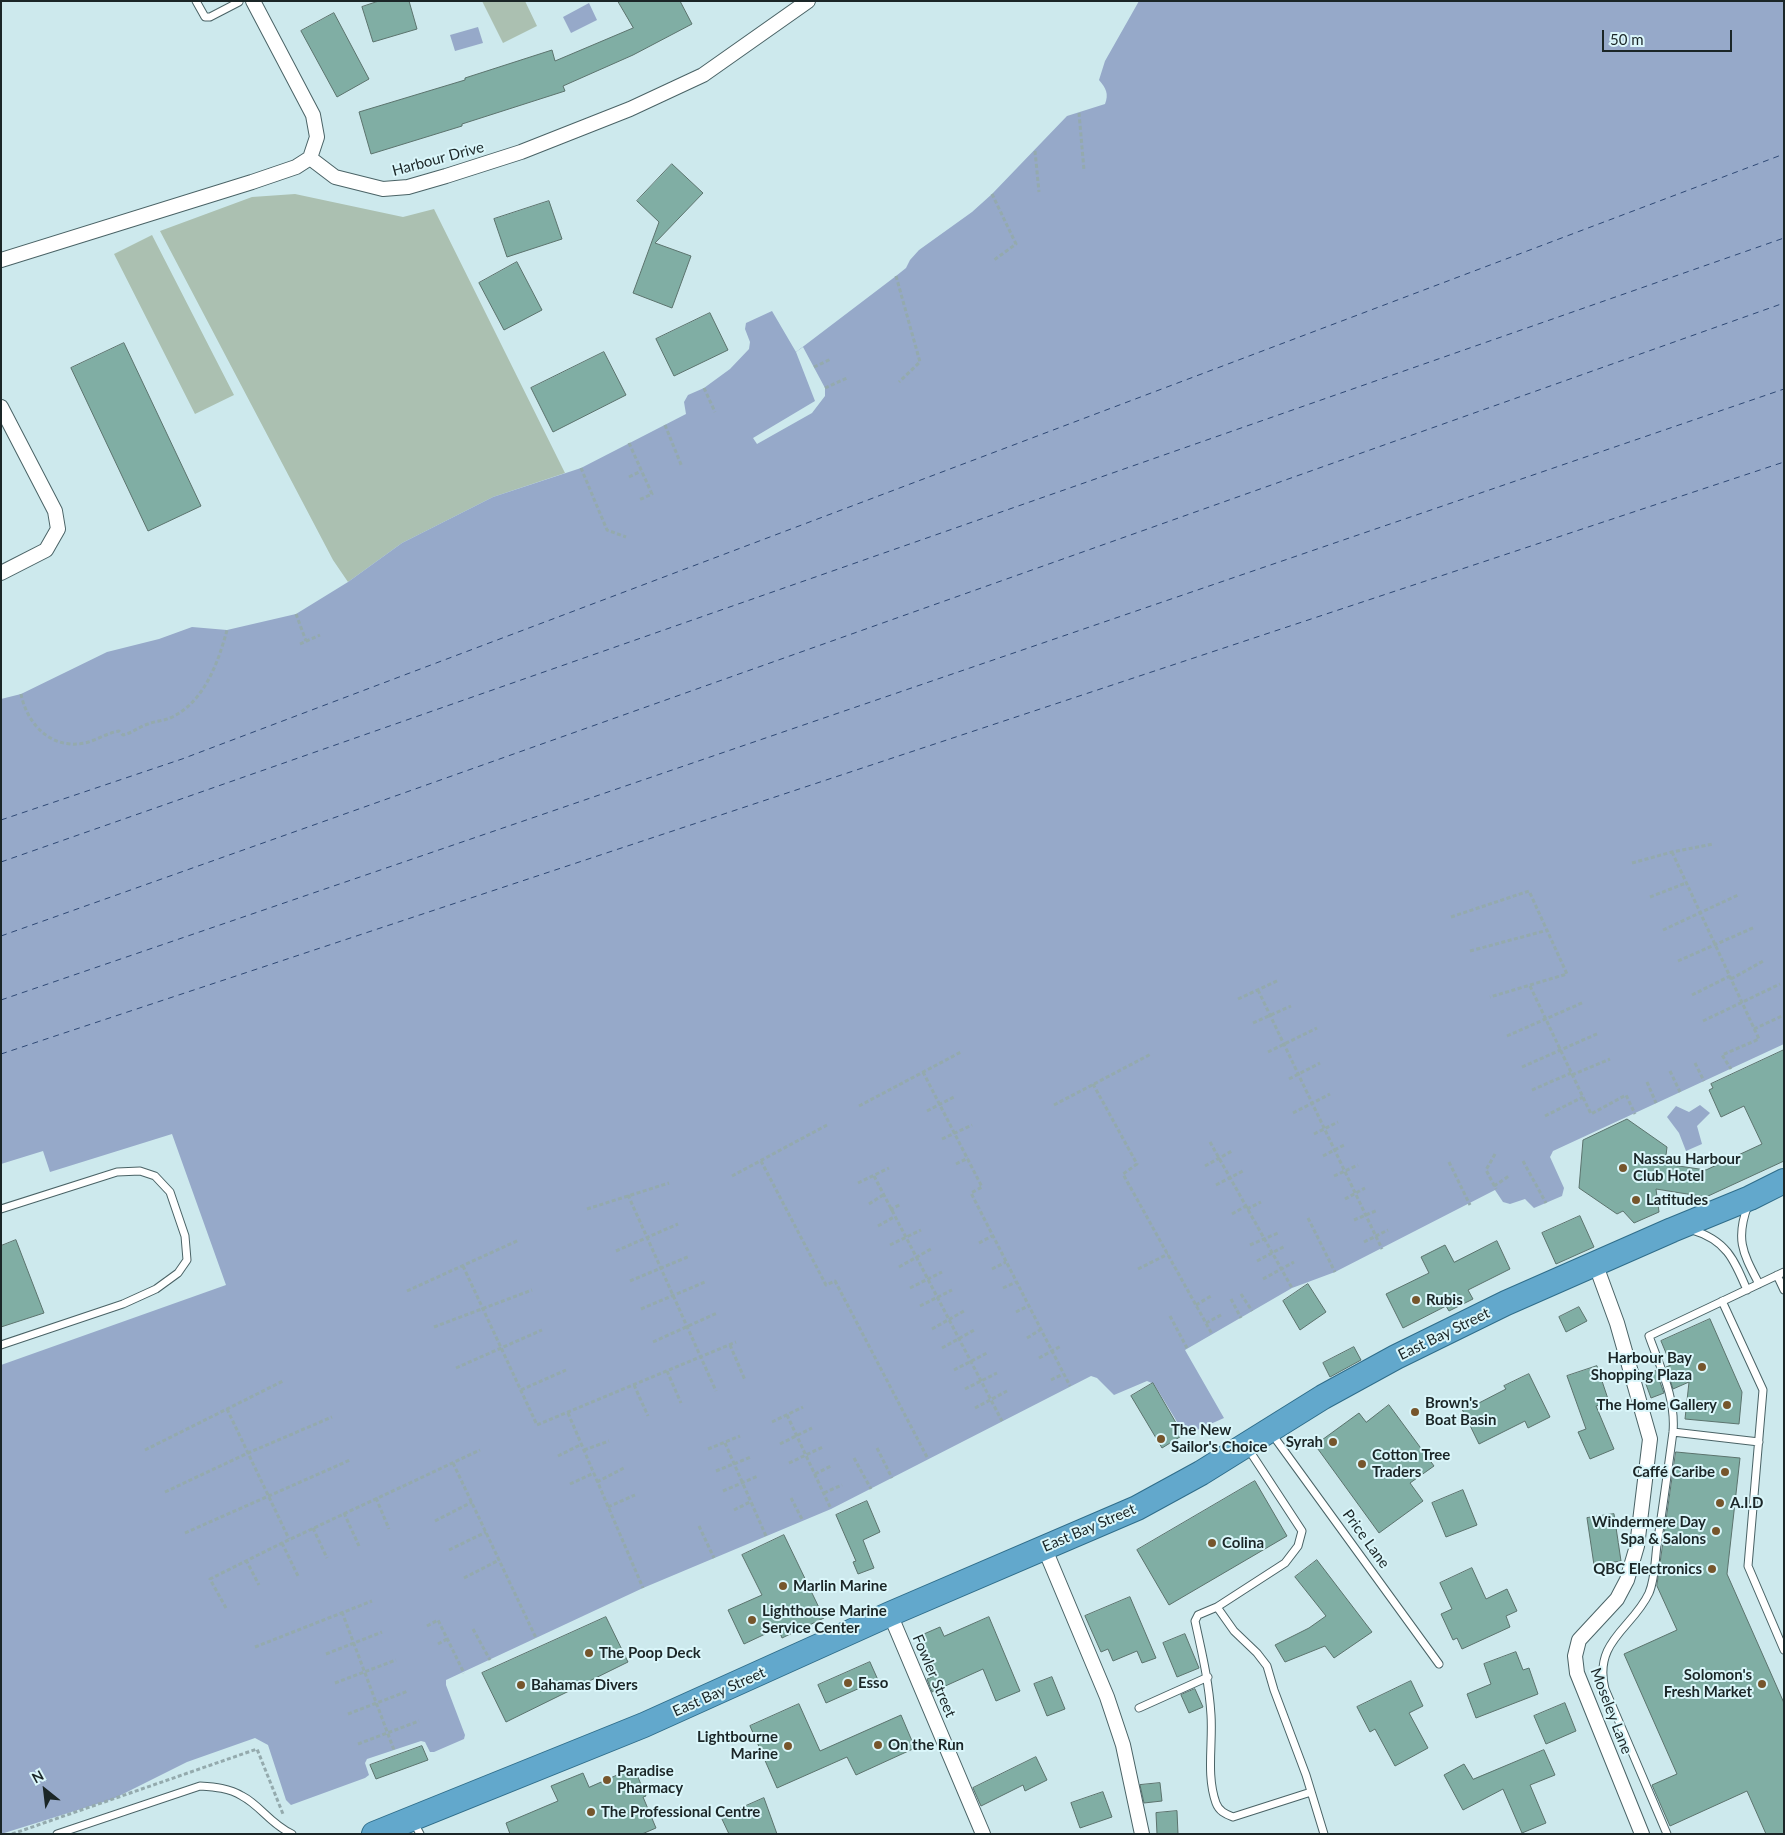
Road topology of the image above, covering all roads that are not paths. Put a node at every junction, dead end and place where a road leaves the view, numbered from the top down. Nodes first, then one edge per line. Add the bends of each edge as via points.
1 (196, 1) edge
2 (253, 1) edge
3 (808, 1) edge
4 (239, 2) edge
5 (310, 158) junction
6 (1, 260) edge
7 (1, 406) edge
8 (1, 573) edge
9 (1784, 1181) edge
10 (1750, 1198) junction
11 (1, 1209) edge
12 (1682, 1226) junction
13 (1596, 1263) junction
14 (1780, 1273) edge
15 (1759, 1284) junction
16 (1747, 1290) junction
17 (1784, 1290) edge
18 (1722, 1301) junction
19 (1, 1345) edge
20 (1270, 1430) junction
21 (1673, 1432) junction
22 (1759, 1442) junction
23 (1246, 1445) junction
24 (1044, 1547) junction
25 (1217, 1607) junction
26 (890, 1614) junction
27 (1784, 1650) edge
28 (1439, 1664) dead end
29 (1208, 1677) junction
30 (1139, 1708) dead end
31 (1311, 1792) junction
32 (416, 1826) edge
33 (56, 1834) edge
34 (292, 1834) edge
35 (374, 1834) edge
36 (983, 1834) edge
37 (1142, 1834) edge
38 (1324, 1834) edge
39 (1642, 1834) edge
40 (1668, 1834) edge

1 - 4 lane via 205,17
2 - 5 street via 313,114 317,137
3 - 5 street, Harbour Drive via 703,75 603,120 521,152 446,176 408,187 383,189 335,177
5 - 6 street via 296,167 261,179
7 - 8 street via 54,511 58,529 46,550
9 - 10 highway, East Bay Street
10 - 12 highway, East Bay Street
10 - 15 lane via 1740,1238 1742,1250
11 - 19 lane via 117,1172 140,1171 155,1176 170,1192 185,1236 187,1260 178,1273 156,1289 123,1304
12 - 13 highway, East Bay Street
12 - 16 lane via 1705,1233 1724,1246
13 - 20 highway, East Bay Street via 1396,1357
13 - 39 street, Moseley Lane via 1650,1439 1637,1546 1627,1580 1617,1599 1579,1640 1575,1656 1580,1681
14 - 15 lane
14 - 17 lane
15 - 16 lane
16 - 18 lane
18 - 21 lane via 1649,1336 1670,1396
18 - 22 lane via 1763,1390
20 - 23 highway, East Bay Street
20 - 28 lane, Price Lane
21 - 22 lane
21 - 40 lane via 1649,1592 1617,1634 1602,1666 1605,1689
22 - 27 lane via 1748,1566
23 - 24 highway, East Bay Street via 1137,1508
23 - 25 lane via 1302,1531 1298,1546 1285,1563
24 - 26 highway, East Bay Street
24 - 37 street via 1124,1745
25 - 29 lane via 1198,1615 1195,1621
25 - 31 lane via 1234,1632 1267,1666
26 - 32 highway, East Bay Street
26 - 36 street, Fowler Street
29 - 30 lane
29 - 31 lane via 1211,1785 1223,1813 1233,1817
31 - 38 lane
32 - 35 highway, East Bay Street
33 - 34 lane via 200,1786 223,1788 244,1796 270,1821

